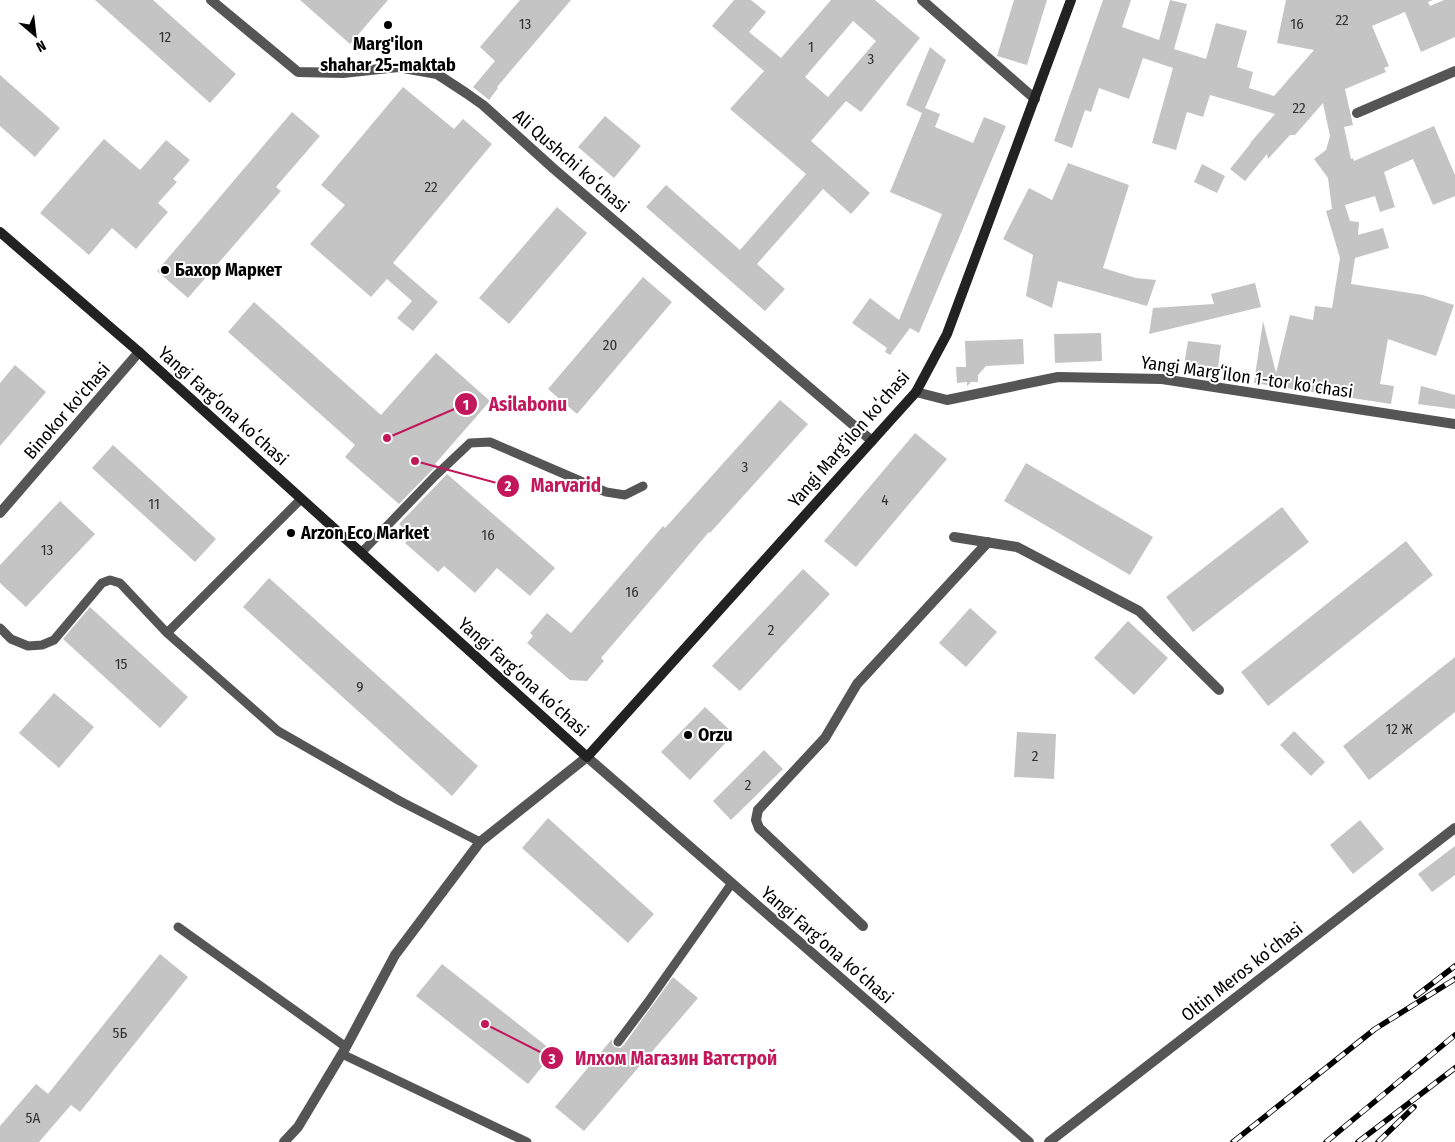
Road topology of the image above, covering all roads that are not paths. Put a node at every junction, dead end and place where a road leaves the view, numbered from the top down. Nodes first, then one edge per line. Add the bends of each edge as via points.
1 (211, 0) edge
2 (922, 0) edge
3 (1071, 0) edge
4 (1455, 71) edge
5 (1035, 99) junction
6 (1356, 113) dead end
7 (0, 232) edge
8 (139, 352) junction
9 (916, 392) junction
10 (1455, 424) edge
11 (872, 441) junction
12 (644, 486) dead end
13 (301, 498) junction
14 (2, 507) edge
15 (954, 537) dead end
16 (988, 542) junction
17 (361, 553) junction
18 (0, 628) edge
19 (167, 633) junction
20 (1219, 690) dead end
21 (587, 757) junction
22 (1455, 828) edge
23 (480, 842) junction
24 (732, 883) junction
25 (863, 926) dead end
26 (178, 928) dead end
27 (618, 1042) dead end
28 (344, 1051) junction
29 (284, 1142) edge
30 (527, 1142) edge
31 (1029, 1142) edge
32 (1049, 1142) edge

1 - 11 street, Ali Qushchi koʻchasi via 298,72 343,74 398,68 437,74 466,93
2 - 5 street
3 - 5 main road, Yangi Margʻilon koʻchasi
4 - 6 street
5 - 9 main road, Yangi Margʻilon koʻchasi via 947,334
7 - 8 main road, Yangi Fargʻona koʻchasi
8 - 13 main road, Yangi Fargʻona koʻchasi
8 - 14 street, Binokor ko'chasi
9 - 10 street, Yangi Margʻilon 1-tor koʼchasi via 947,400 1058,377 1162,379
9 - 11 main road, Yangi Margʻilon koʻchasi
11 - 21 main road, Yangi Margʻilon koʻchasi
12 - 17 lane via 625,496 606,492 490,442 470,444
13 - 17 main road, Yangi Fargʻona koʻchasi
13 - 19 lane
15 - 16 street
16 - 20 street via 1017,546 1139,611
16 - 25 street via 857,684 825,738 758,810 756,820 759,828
17 - 21 main road, Yangi Fargʻona koʻchasi
18 - 19 lane via 11,639 28,646 54,640 102,583 110,580 120,583
19 - 23 lane via 278,731 400,801
21 - 23 street
21 - 24 street, Yangi Fargʻona koʻchasi
22 - 32 street, Oltin Meros koʻchasi
23 - 28 street via 395,955
24 - 27 lane
24 - 31 street, Yangi Fargʻona koʻchasi
26 - 28 lane
28 - 29 street via 298,1127
28 - 30 lane

